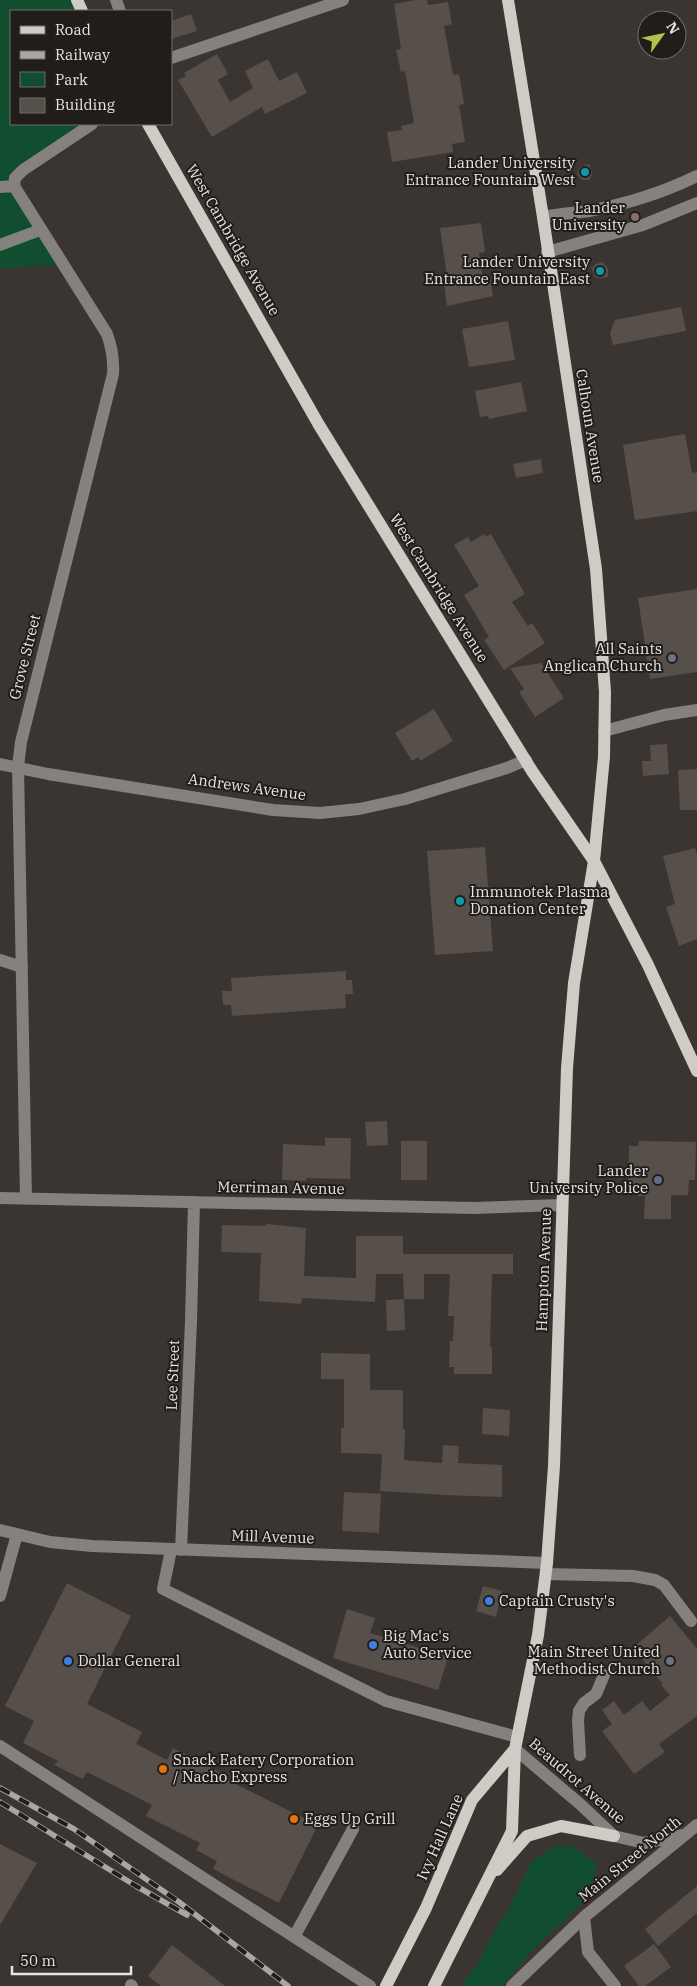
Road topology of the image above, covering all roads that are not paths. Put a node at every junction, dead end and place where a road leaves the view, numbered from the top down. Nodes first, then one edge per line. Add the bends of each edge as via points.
1 (343, 0) edge
2 (508, 0) edge
3 (172, 58) edge
4 (90, 125) edge
5 (149, 125) edge
6 (697, 176) edge
7 (14, 186) junction
8 (0, 187) edge
9 (697, 203) edge
10 (543, 217) junction
11 (40, 230) junction
12 (0, 245) edge
13 (547, 252) junction
14 (697, 710) edge
15 (604, 732) junction
16 (526, 760) junction
17 (0, 764) edge
18 (18, 767) junction
19 (594, 861) junction
20 (0, 960) edge
21 (22, 967) junction
22 (697, 1071) edge
23 (0, 1198) edge
24 (26, 1199) junction
25 (194, 1202) junction
26 (562, 1205) junction
27 (0, 1530) edge
28 (17, 1534) junction
29 (176, 1550) junction
30 (546, 1569) junction
31 (0, 1596) edge
32 (690, 1622) dead end
33 (604, 1675) dead end
34 (516, 1743) junction
35 (0, 1746) edge
36 (580, 1755) dead end
37 (697, 1825) edge
38 (353, 1828) dead end
39 (685, 1835) junction
40 (614, 1836) junction
41 (484, 1885) junction
42 (584, 1918) junction
43 (294, 1936) junction
44 (370, 1986) edge
45 (386, 1986) edge
46 (434, 1986) edge
47 (512, 1986) edge
48 (615, 1986) edge

1 - 3 street
2 - 10 main road, Calhoun Avenue
4 - 7 street via 23,170 14,178
5 - 16 main road, West Cambridge Avenue via 319,425
6 - 10 street via 644,199
7 - 8 street
7 - 11 street, Grove Street
9 - 13 street via 643,225
10 - 13 main road, Calhoun Avenue
11 - 12 street
11 - 18 street, Grove Street via 107,334 114,363 21,742
13 - 15 main road, Calhoun Avenue via 596,569 604,656
14 - 15 street via 664,715
15 - 19 main road, Calhoun Avenue
16 - 18 street, Andrews Avenue via 406,800 320,813 273,810
16 - 19 main road, West Cambridge Avenue
17 - 18 street, Andrews Avenue
18 - 21 street, Grove Street
19 - 22 main road, West Cambridge Avenue via 648,965
19 - 26 main road, Hampton Avenue via 574,983
20 - 21 street
21 - 24 street, Grove Street
23 - 24 street, Merriman Avenue
24 - 25 street, Merriman Avenue
25 - 26 street, Merriman Avenue via 474,1208
25 - 29 street, Lee Street via 191,1320
26 - 30 main road, Hampton Avenue via 554,1466
27 - 28 street, Mill Avenue
28 - 29 street, Mill Avenue via 50,1542
28 - 31 street
29 - 30 street, Mill Avenue
29 - 34 street, Lee Street via 163,1589 386,1701
30 - 32 street, Mill Avenue via 655,1580 664,1585
30 - 34 main road, Beaudrot Avenue via 538,1635
33 - 36 street via 596,1694 579,1711
34 - 40 street, Beaudrot Avenue
34 - 41 main road via 512,1831
34 - 45 main road, Ivy Hall Lane via 472,1800 426,1908
35 - 43 street
37 - 39 street, Main Street North
38 - 43 street
39 - 40 street, Beaudrot Avenue via 644,1843
39 - 42 street, Main Street North
40 - 41 main road via 561,1826 527,1836
41 - 46 main road
42 - 47 street, Main Street North
42 - 48 street via 588,1952
43 - 44 street

